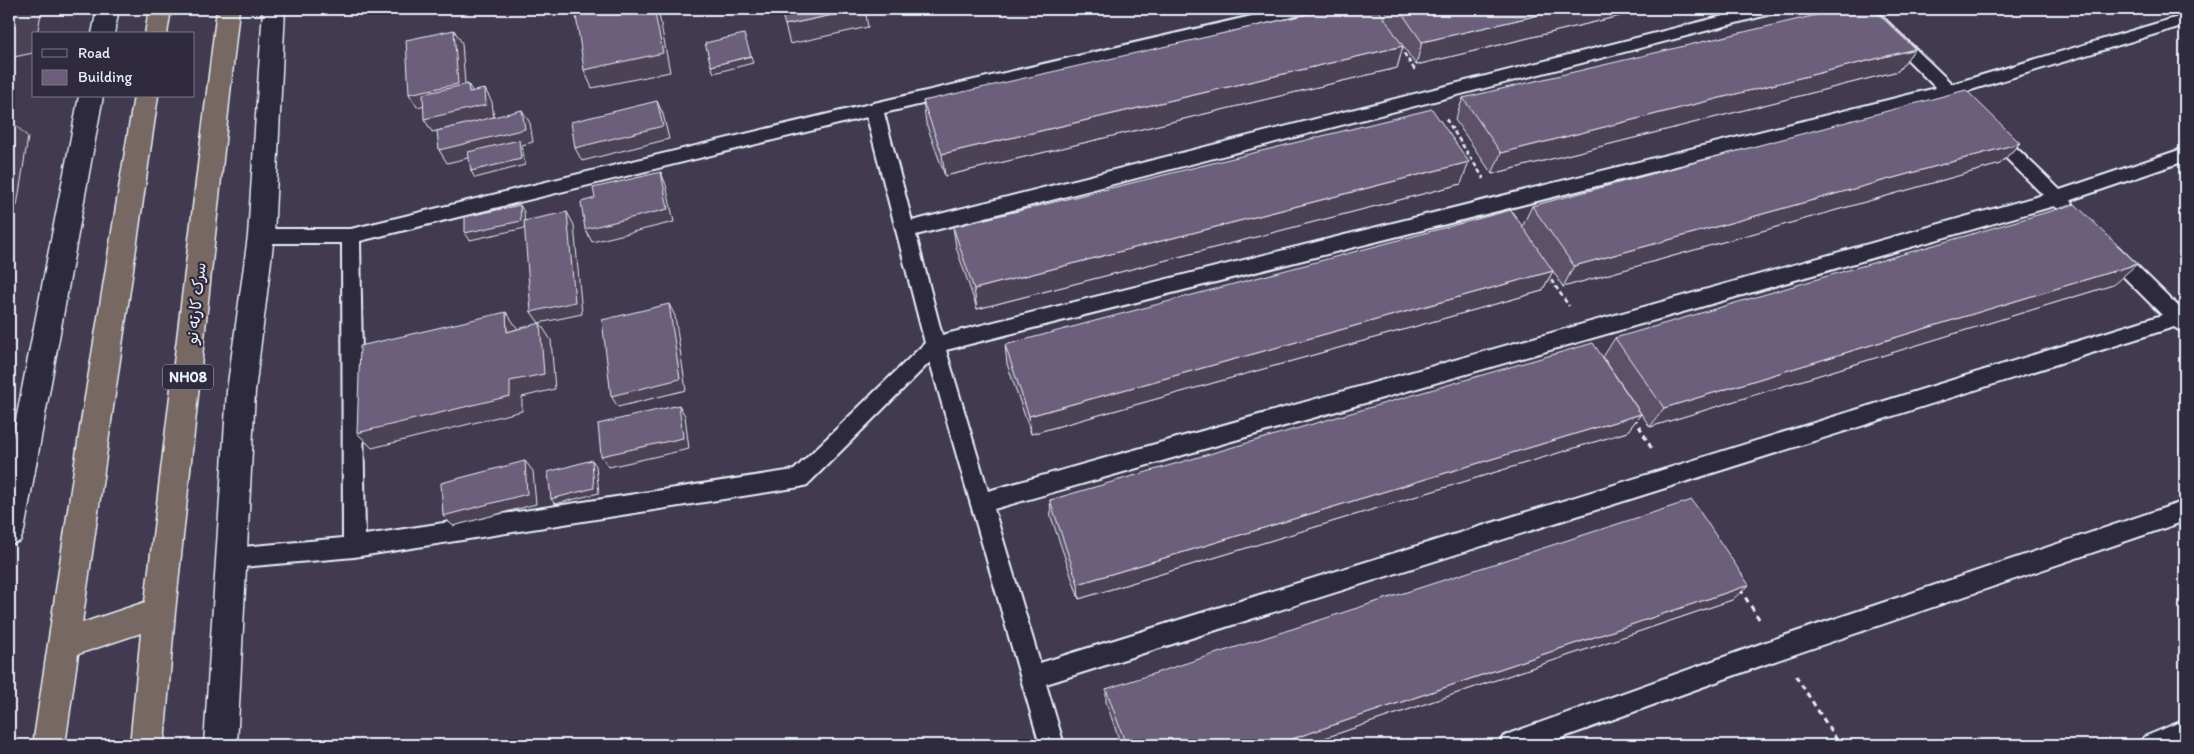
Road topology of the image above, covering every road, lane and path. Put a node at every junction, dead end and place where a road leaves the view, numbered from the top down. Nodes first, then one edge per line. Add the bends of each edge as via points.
1 (108, 9) edge
2 (160, 9) edge
3 (228, 9) edge
4 (274, 9) edge
5 (1304, 9) edge
6 (1771, 9) edge
7 (1866, 9) edge
8 (2185, 20) edge
9 (103, 32) edge
10 (156, 32) edge
11 (1396, 40) edge
12 (1949, 91) junction
13 (1431, 96) junction
14 (91, 98) edge
15 (146, 98) edge
16 (874, 109) junction
17 (2185, 154) edge
18 (2057, 198) junction
19 (1499, 204) junction
20 (2078, 218) edge
21 (906, 230) junction
22 (261, 236) junction
23 (351, 236) junction
24 (2098, 238) edge
25 (1543, 268) edge
26 (2183, 320) edge
27 (1586, 331) junction
28 (935, 345) junction
29 (1629, 409) edge
30 (1668, 478) junction
31 (981, 503) junction
32 (2185, 511) edge
33 (9, 531) edge
34 (354, 547) junction
35 (231, 558) junction
36 (1736, 584) edge
37 (159, 612) junction
38 (64, 644) junction
39 (1778, 649) junction
40 (1032, 677) junction
41 (2185, 732) edge
42 (49, 745) edge
43 (147, 745) edge
44 (220, 745) edge
45 (1052, 745) edge
46 (1511, 745) edge
47 (1840, 745) edge
48 (2152, 745) edge

1 - 9 street
2 - 10 highway
3 - 37 highway, سرک کارته نو / NH08
4 - 22 street
5 - 16 lane
6 - 13 lane
7 - 12 lane
8 - 12 lane
11 - 13 path
12 - 18 lane
12 - 19 lane
13 - 19 path
13 - 21 lane
14 - 33 street
15 - 38 highway
16 - 21 lane
16 - 23 lane
17 - 18 lane
18 - 20 lane
18 - 27 lane
19 - 28 lane
21 - 28 lane
22 - 23 lane
22 - 35 street via 240,391
23 - 34 lane
24 - 26 lane
25 - 27 path
26 - 30 lane
27 - 31 lane
28 - 31 lane
28 - 34 lane via 800,478
29 - 30 path
30 - 40 lane
31 - 40 lane
32 - 39 lane
34 - 35 lane
35 - 44 street
36 - 39 path
37 - 38 highway
37 - 43 highway, سرک کارته نو / NH08
38 - 42 highway
39 - 46 lane
39 - 47 path
40 - 45 lane
41 - 48 lane

